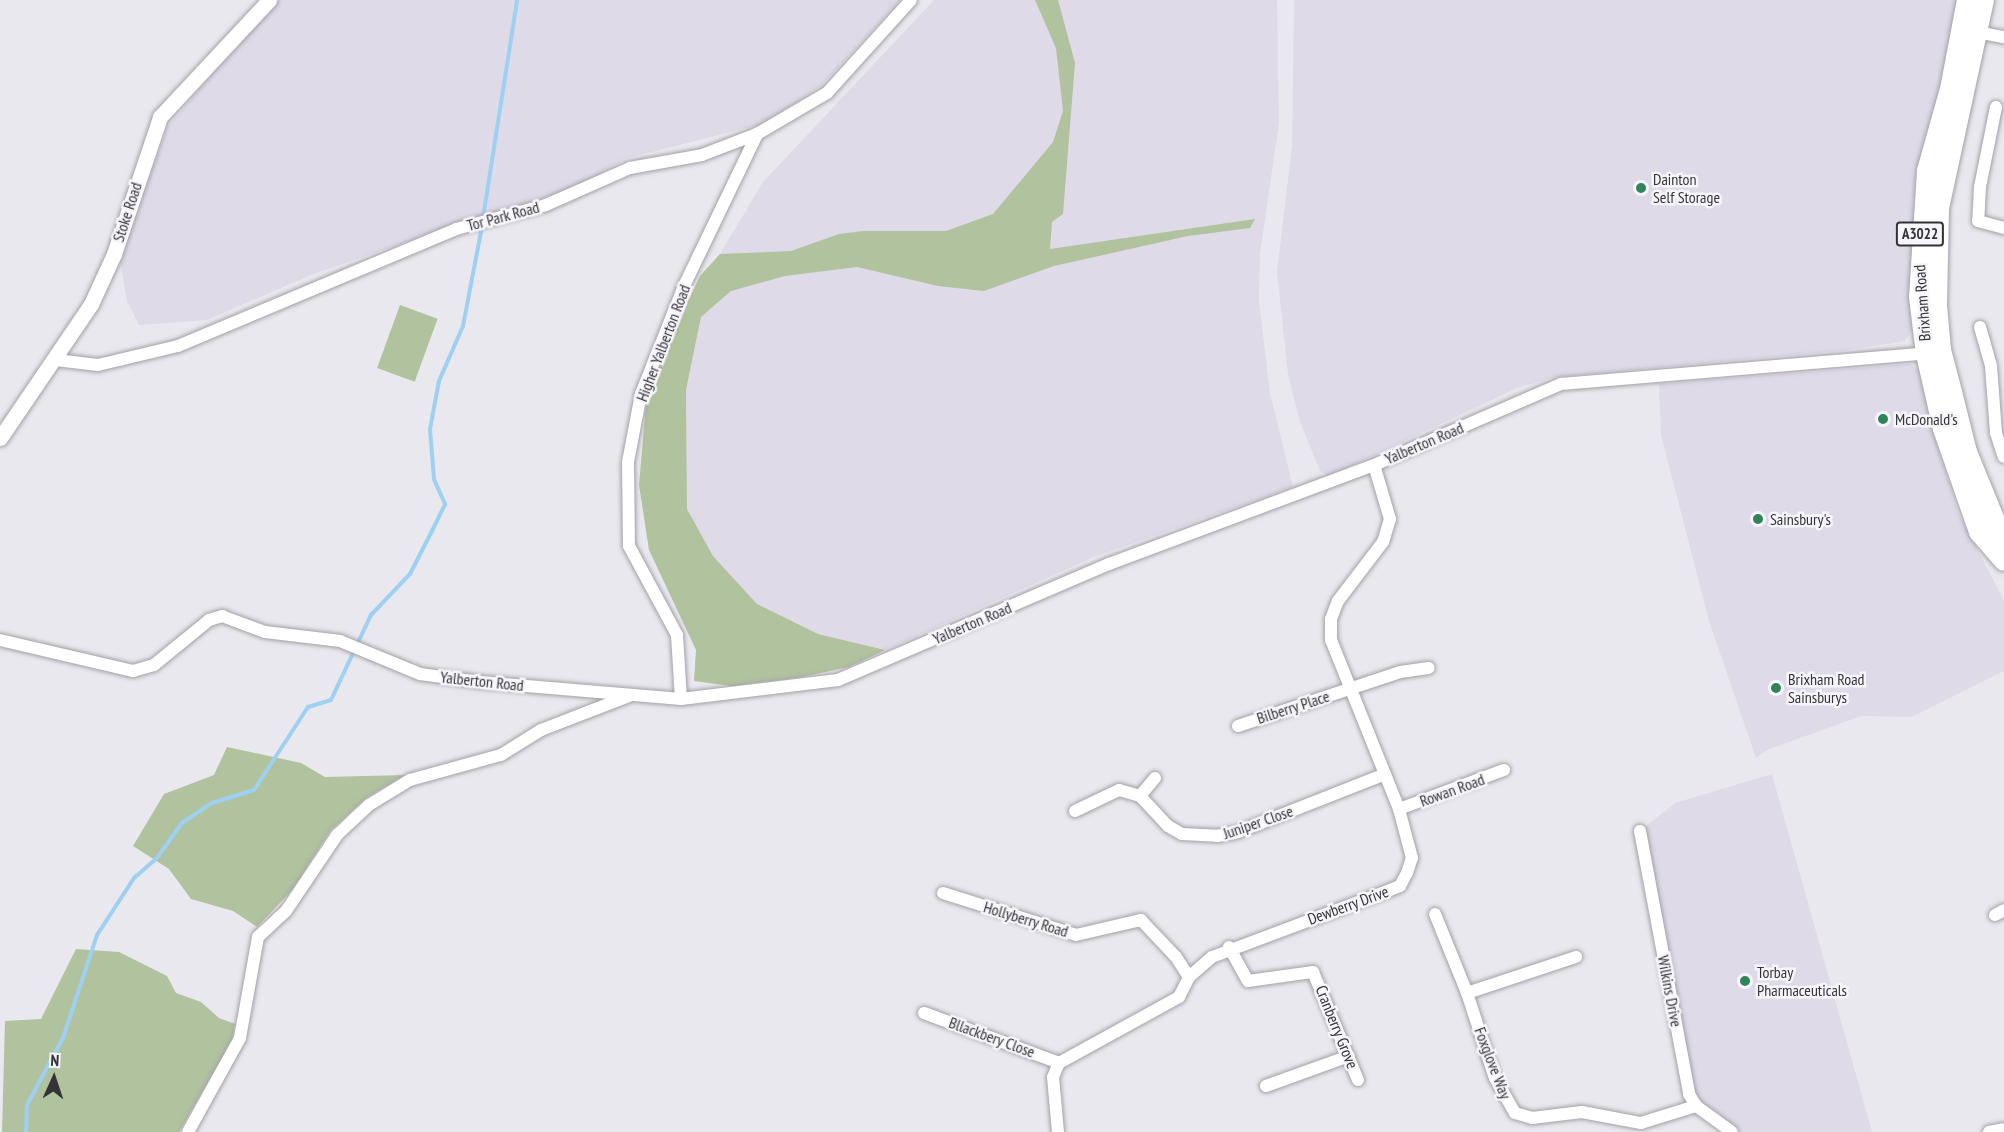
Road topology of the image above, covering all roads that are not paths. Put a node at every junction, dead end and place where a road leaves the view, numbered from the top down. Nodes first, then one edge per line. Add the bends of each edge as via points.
1 (269, 0) edge
2 (911, 0) edge
3 (1967, 0) edge
4 (1983, 0) edge
5 (1970, 31) junction
6 (2004, 37) edge
7 (1996, 107) dead end
8 (757, 134) junction
9 (2004, 228) edge
10 (1980, 327) dead end
11 (1934, 352) junction
12 (56, 360) junction
13 (0, 438) edge
14 (2004, 457) edge
15 (1374, 465) junction
16 (2003, 559) edge
17 (0, 640) edge
18 (1429, 668) dead end
19 (1348, 689) junction
20 (634, 694) junction
21 (681, 699) junction
22 (1238, 726) dead end
23 (1504, 770) dead end
24 (1385, 774) junction
25 (1155, 778) dead end
26 (1140, 796) junction
27 (1399, 809) junction
28 (1075, 811) dead end
29 (1640, 831) dead end
30 (943, 893) dead end
31 (1435, 914) dead end
32 (1229, 947) junction
33 (1576, 957) dead end
34 (1189, 977) junction
35 (1467, 993) junction
36 (924, 1013) dead end
37 (1348, 1056) junction
38 (1059, 1063) junction
39 (1358, 1080) dead end
40 (1266, 1086) dead end
41 (1696, 1106) junction
42 (1642, 1128) edge
43 (2004, 1129) edge
44 (188, 1132) edge
45 (1058, 1132) edge
46 (1732, 1132) edge
47 (1989, 1132) edge

1 - 12 street, Stoke Road via 160,117 114,254 91,304
2 - 8 street, Tor Park Road via 827,93
3 - 5 main road, Brixham Road / A3022
4 - 5 main road, Brixham Road / A3022
5 - 6 street
5 - 11 main road, Brixham Road / A3022 via 1922,200 1919,297
7 - 9 street via 1980,187 1978,221
8 - 12 street, Tor Park Road via 702,155 630,168 546,205 470,225 178,346 98,365
8 - 21 street, Higher Yalberton Road via 684,286 641,394 628,462 628,546 677,635
10 - 14 street via 1991,366 1996,433
11 - 15 street, Yalberton Road via 1561,384
11 - 16 main road, Brixham Road / A3022 via 1943,429 1979,532
12 - 13 street, Stoke Road
15 - 19 street, Dewberry Drive via 1390,519 1383,542 1338,601 1331,619 1331,640
15 - 21 street, Yalberton Road via 1109,564 838,680
17 - 20 street, Yalberton Road via 133,671 154,665 209,620 222,616 265,632 340,641 420,674
18 - 19 street, Bilberry Place via 1400,672
19 - 22 street, Bilberry Place
19 - 24 street, Dewberry Drive
20 - 21 street, Yalberton Road
20 - 44 street via 541,730 501,755 410,780 369,805 337,835 286,911 258,937 240,1038
23 - 27 street, Rowan Road
24 - 26 street, Juniper Close via 1238,832 1217,836 1182,834 1168,826
24 - 27 street, Dewberry Drive
25 - 26 street
26 - 28 street via 1119,790
27 - 32 street, Dewberry Drive via 1413,858 1400,886
29 - 41 street, Wilkins Drive via 1684,1073
30 - 34 street, Hollyberry Road via 1076,934 1141,920
31 - 35 street, Foxglove Way
32 - 34 street, Dewberry Drive
32 - 37 street, Cranberry Grove via 1248,981 1313,972
33 - 35 street
34 - 38 street, Dewberry Drive via 1179,997
35 - 42 street, Foxglove Way via 1495,1078 1515,1113 1532,1118 1582,1112
36 - 38 street, Bllackbery Close
37 - 39 street, Cranberry Grove
37 - 40 street
38 - 45 street via 1053,1077
41 - 42 street
41 - 46 street
43 - 47 street

